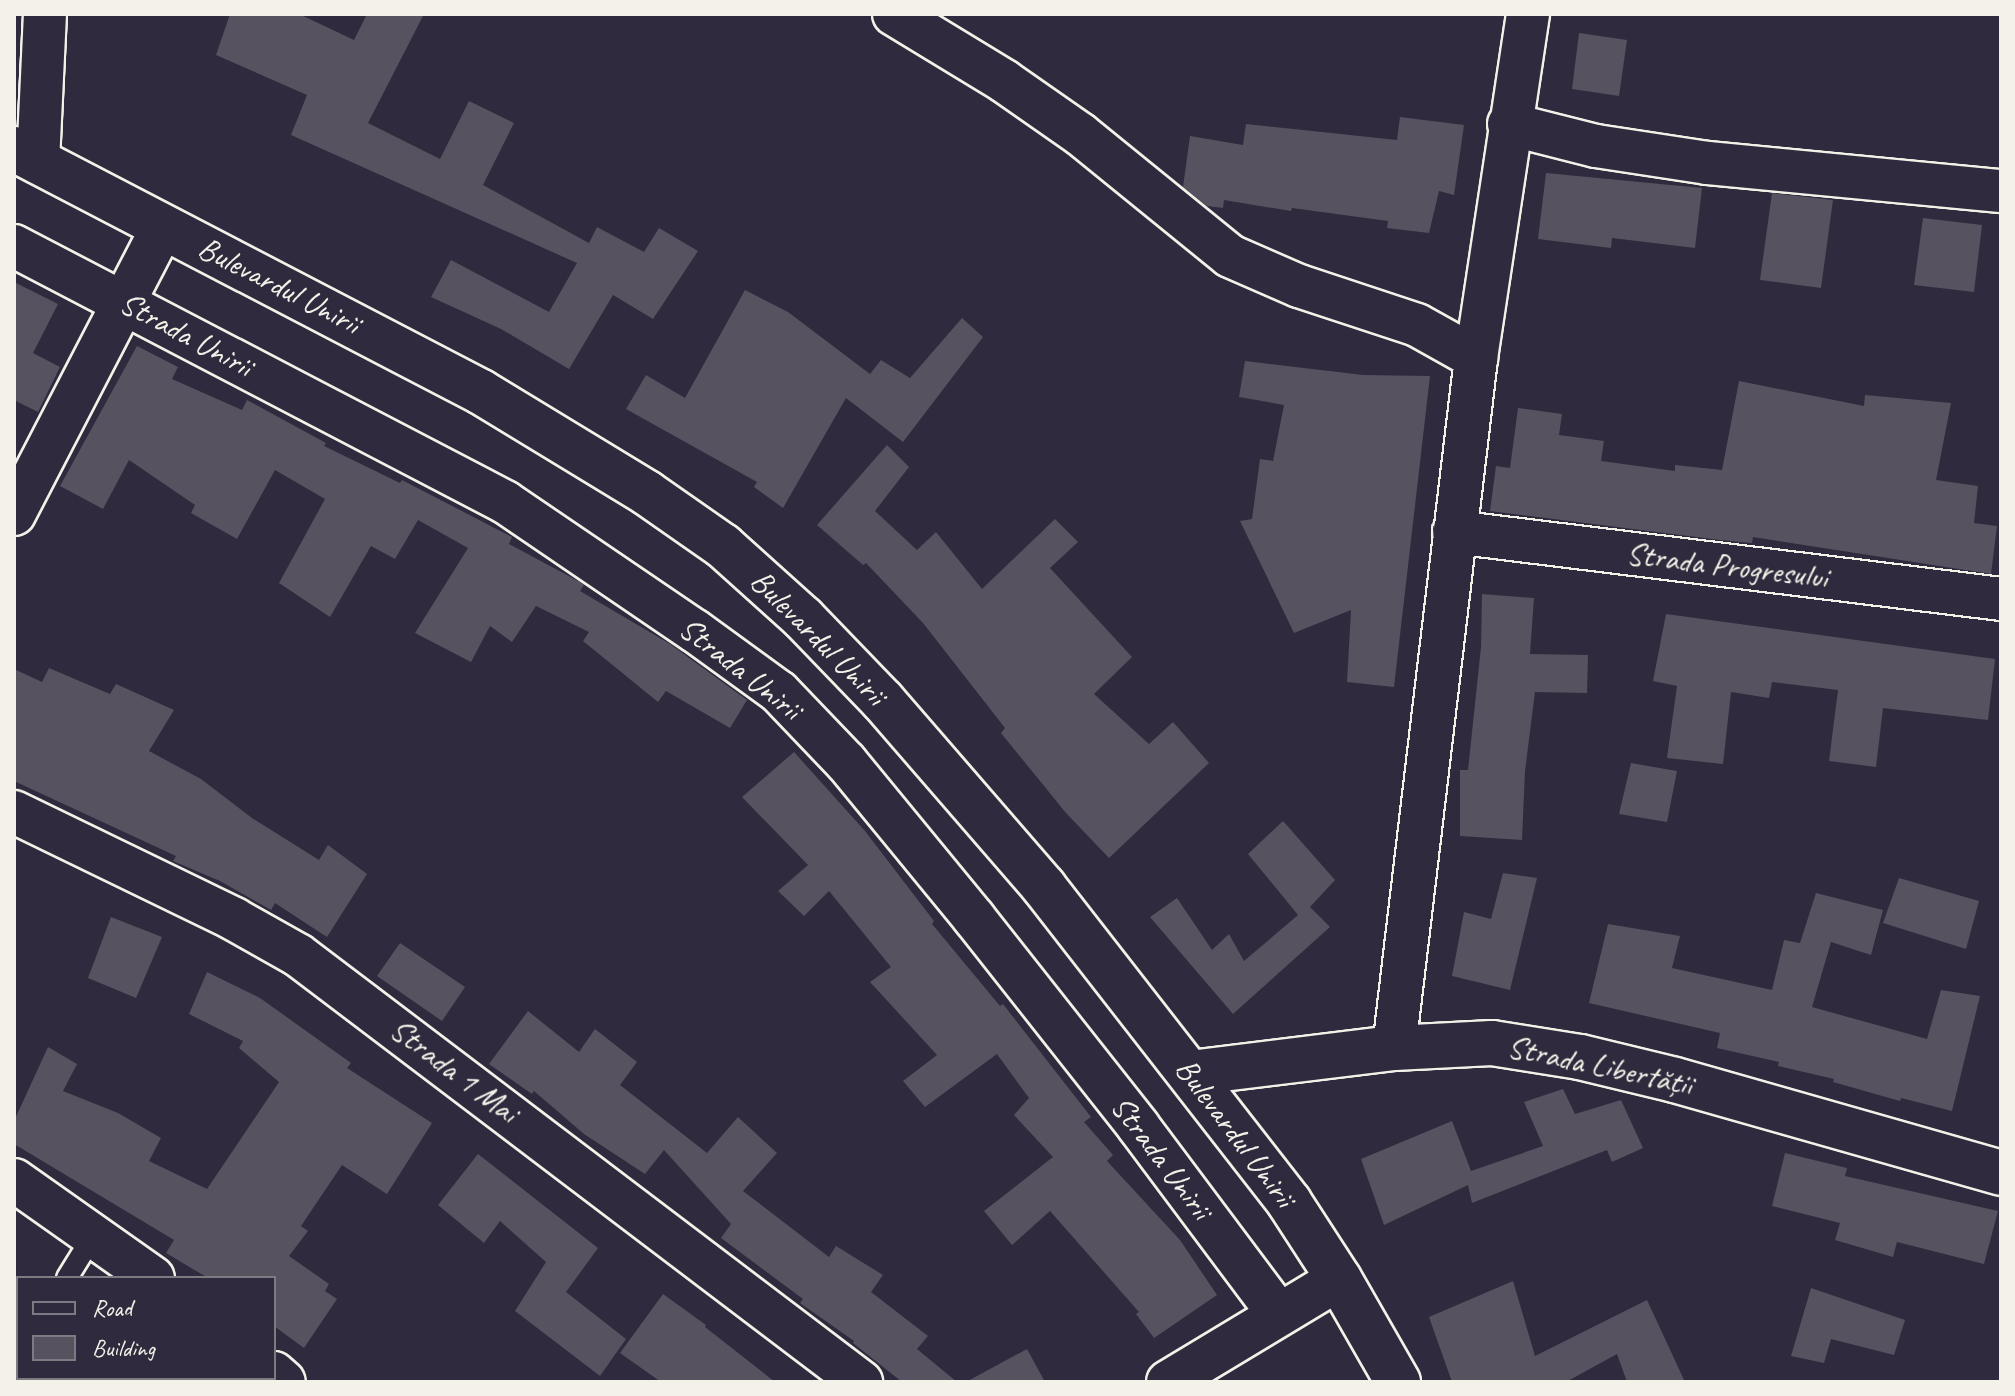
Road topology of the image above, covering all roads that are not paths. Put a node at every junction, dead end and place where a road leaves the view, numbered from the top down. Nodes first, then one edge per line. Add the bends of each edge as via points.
1 (45, 14) edge
2 (894, 14) edge
3 (1528, 14) edge
4 (1509, 124) junction
5 (26, 156) edge
6 (2001, 191) edge
7 (163, 226) junction
8 (14, 246) edge
9 (125, 303) junction
10 (1476, 358) junction
11 (14, 514) edge
12 (1454, 532) junction
13 (2001, 599) edge
14 (14, 812) edge
15 (1394, 1048) junction
16 (1190, 1073) junction
17 (2001, 1173) edge
18 (14, 1180) edge
19 (93, 1236) junction
20 (68, 1276) edge
21 (150, 1276) edge
22 (1339, 1279) junction
23 (1278, 1313) junction
24 (861, 1382) edge
25 (1168, 1382) edge
26 (1398, 1382) edge

1 - 5 street
2 - 10 street via 1080,134 1230,256 1299,286 1417,325
3 - 4 street
4 - 6 street via 1596,146 1708,163
4 - 10 street
5 - 7 main road, Bulevardul Unirii
7 - 9 street
7 - 16 main road, Bulevardul Unirii via 481,392 723,546 803,618 965,792
8 - 9 street, Strada Unirii
9 - 11 street
9 - 23 street, Strada Unirii via 505,502 779,692 846,762 964,906
10 - 12 street
12 - 13 street, Strada Progresului
12 - 15 street
14 - 24 street, Strada 1 Mai via 298,955
15 - 16 main road, Strada Libertății
15 - 17 main road, Strada Libertății via 1492,1043 1580,1057
16 - 22 main road, Bulevardul Unirii via 1289,1202
18 - 19 street
19 - 20 lane
19 - 21 street
22 - 23 street
22 - 26 main road, Bulevardul Unirii
23 - 25 street

